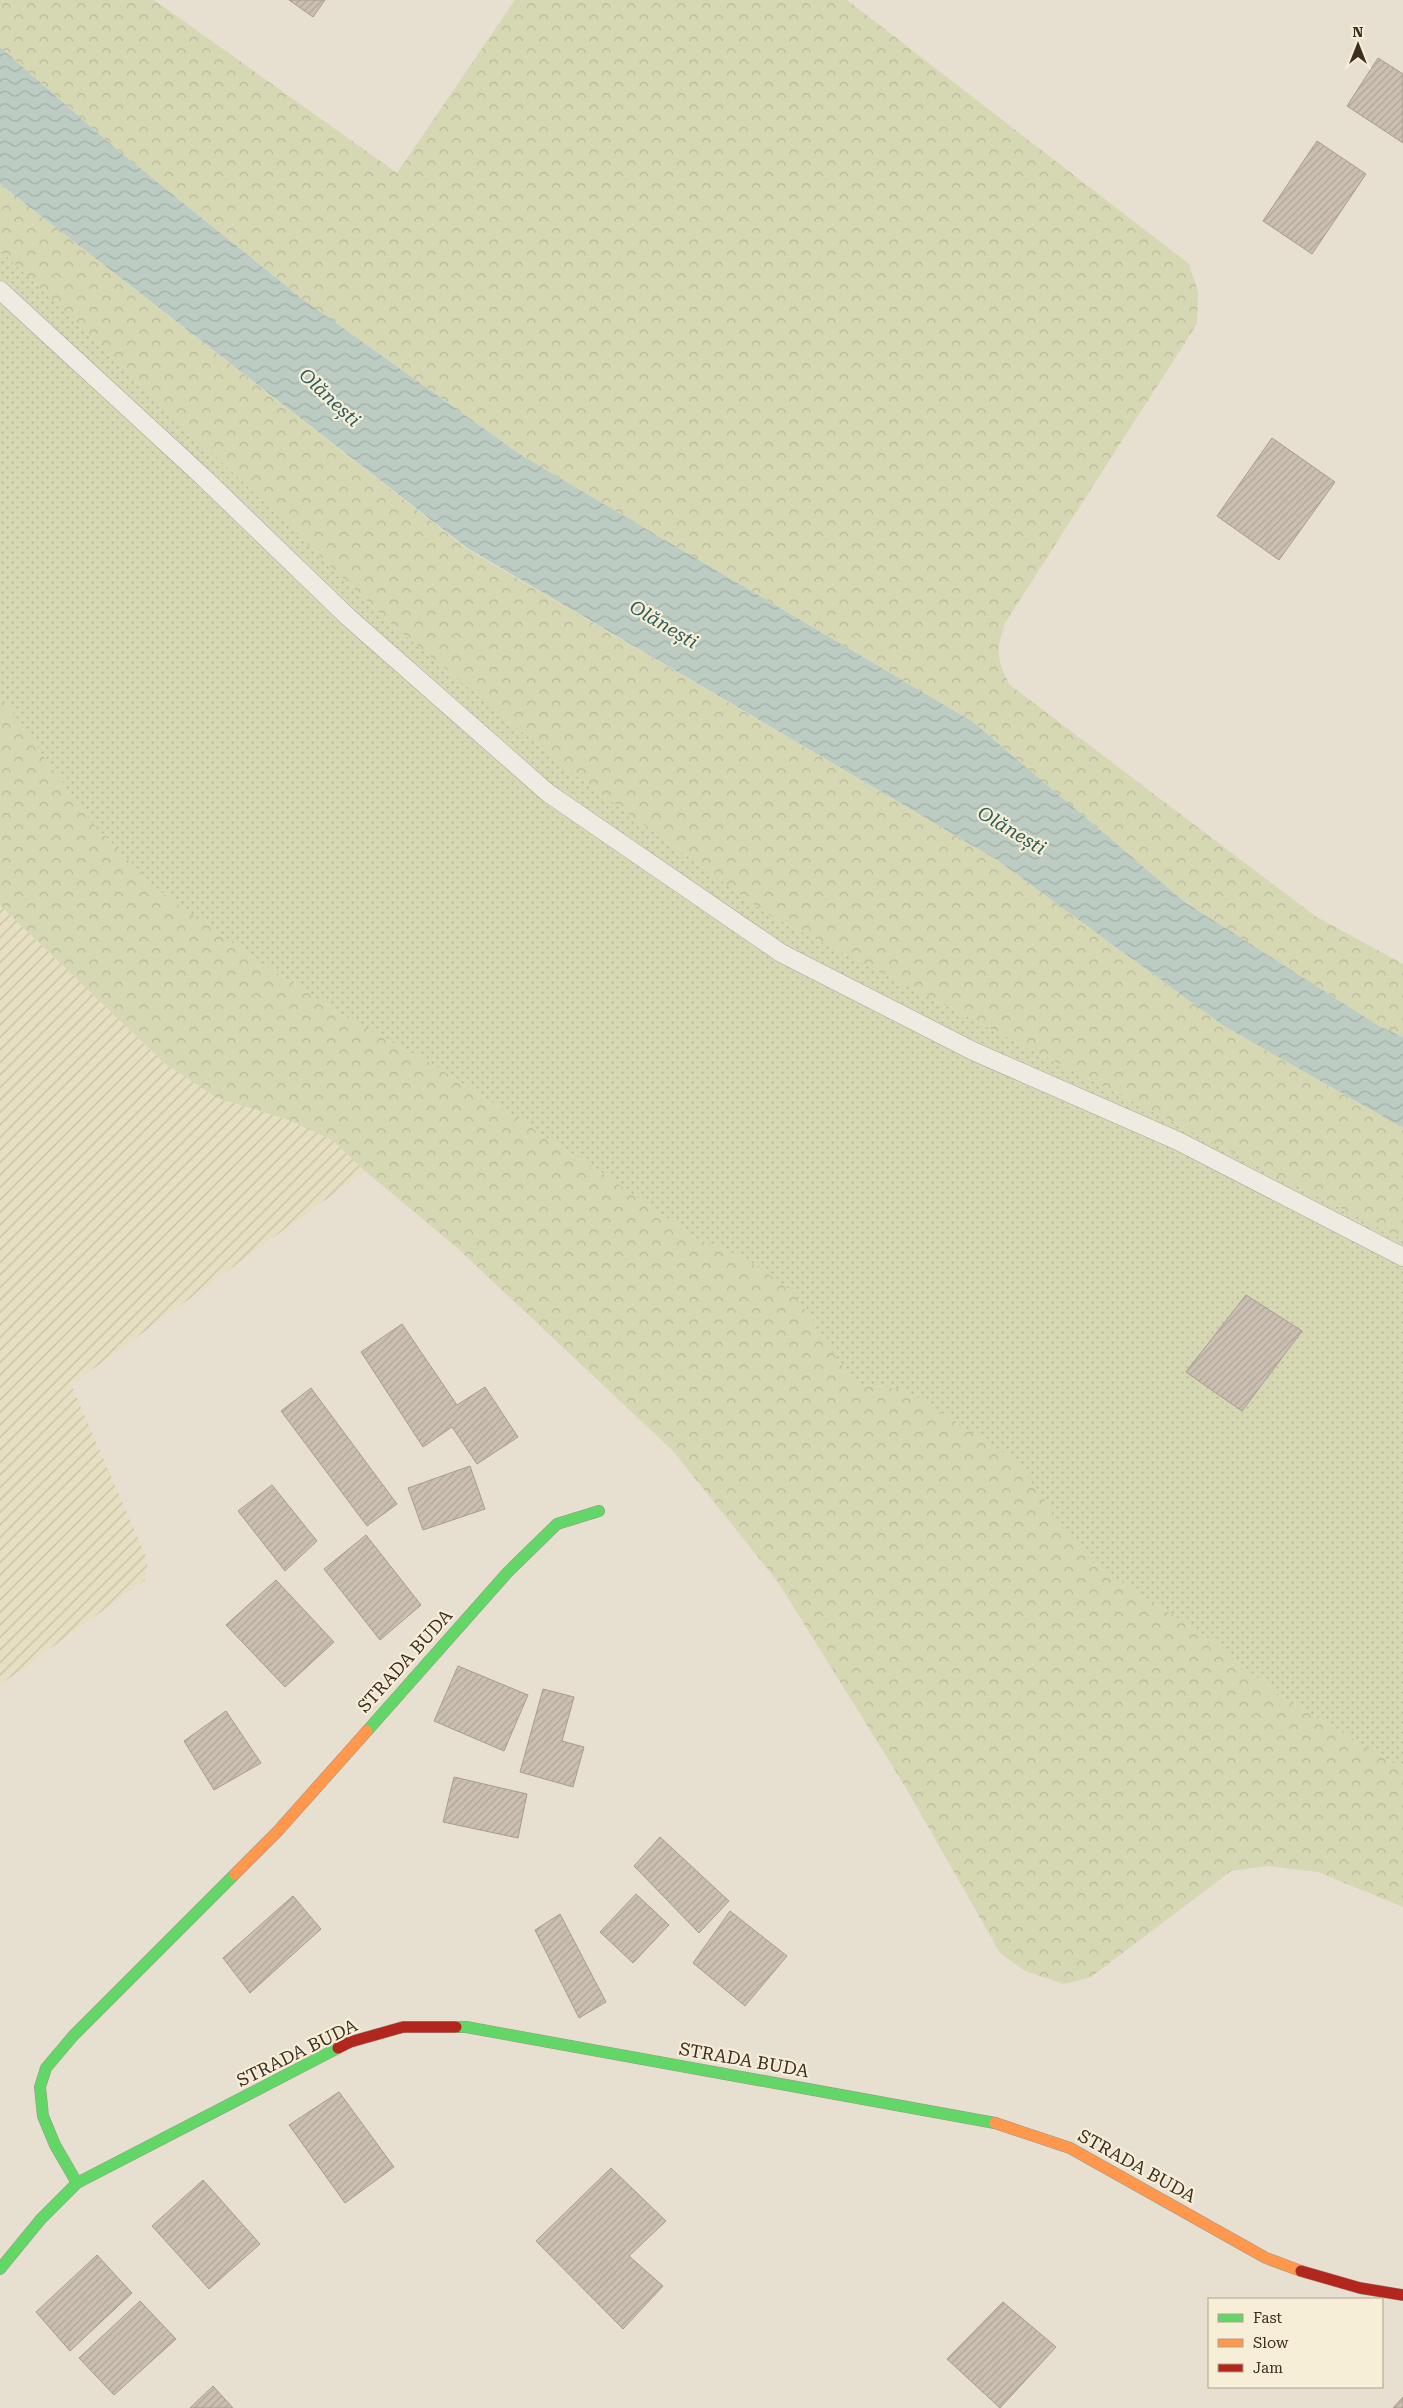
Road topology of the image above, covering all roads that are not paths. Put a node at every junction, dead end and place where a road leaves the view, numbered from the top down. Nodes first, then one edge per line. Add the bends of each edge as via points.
1 (0, 290) edge
2 (1403, 1257) edge
3 (599, 1511) dead end
4 (77, 2183) junction
5 (0, 2269) edge
6 (1403, 2295) edge

1 - 2 lane via 202,476 348,618 548,793 652,865 781,953 973,1051 1178,1141
3 - 4 street, STRADA BUDA via 557,1524 507,1573 277,1832 73,2036 44,2072 40,2106 52,2141
4 - 5 street, STRADA BUDA via 41,2219
4 - 6 street, STRADA BUDA via 350,2042 403,2027 466,2027 1004,2124 1070,2148 1266,2258 1318,2277

